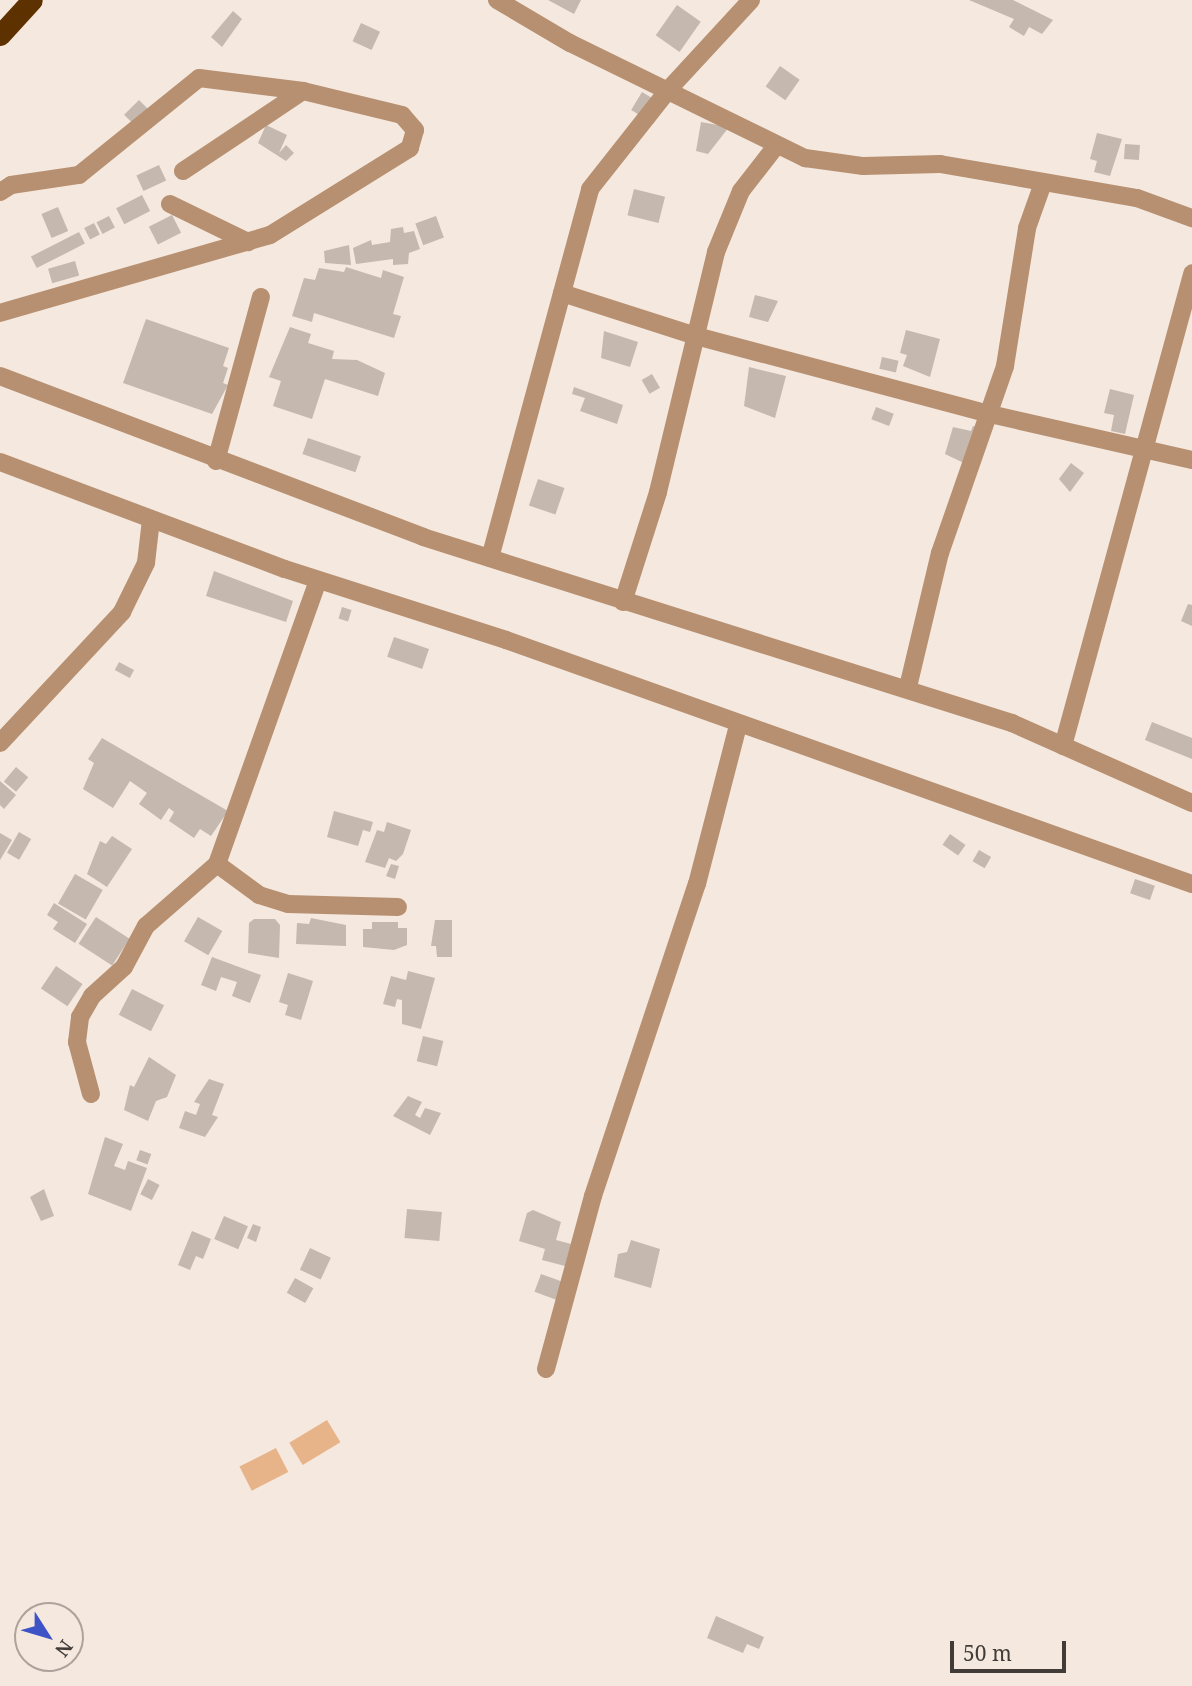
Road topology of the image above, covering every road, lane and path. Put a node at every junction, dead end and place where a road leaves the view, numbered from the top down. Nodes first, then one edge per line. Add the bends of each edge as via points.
1 (32, 0) edge
2 (496, 0) edge
3 (751, 0) edge
4 (0, 36) edge
5 (669, 89) junction
6 (303, 91) junction
7 (776, 146) junction
8 (183, 171) dead end
9 (1043, 183) junction
10 (0, 192) edge
11 (170, 204) dead end
12 (1192, 218) edge
13 (248, 242) junction
14 (1192, 273) edge
15 (562, 293) junction
16 (261, 296) dead end
17 (0, 313) edge
18 (696, 336) junction
19 (0, 376) edge
20 (990, 414) junction
21 (1144, 451) junction
22 (1192, 460) edge
23 (216, 461) junction
24 (0, 462) edge
25 (152, 520) junction
26 (490, 558) junction
27 (318, 580) junction
28 (623, 602) junction
29 (908, 687) junction
30 (738, 726) junction
31 (0, 743) edge
32 (1063, 746) junction
33 (1191, 801) edge
34 (217, 864) junction
35 (1192, 884) edge
36 (398, 907) dead end
37 (91, 1094) dead end
38 (545, 1369) dead end

1 - 4 highway
2 - 5 street via 570,43
3 - 5 street
5 - 7 street
5 - 15 street via 590,189
6 - 8 street
6 - 10 street via 199,78 79,175 11,185
6 - 13 street via 402,115 411,121 415,138 410,148 292,224
7 - 9 street via 805,158 863,166 940,164
7 - 18 street via 741,191 727,219
9 - 12 street via 1137,198
9 - 20 street via 1027,228 1005,366
11 - 13 street
13 - 17 street
14 - 21 street
15 - 18 street
15 - 26 street
16 - 23 street
18 - 20 street
18 - 28 street via 658,492
19 - 23 street
20 - 21 street
20 - 29 street via 940,553
21 - 22 street
21 - 32 street
23 - 26 street
24 - 25 street
25 - 27 street
25 - 31 street via 146,563 122,612
26 - 28 street
27 - 30 street via 506,640
27 - 34 street
28 - 29 street
29 - 32 street
30 - 35 street
30 - 38 street via 697,884 593,1196
32 - 33 street
34 - 36 street via 259,895 288,904
34 - 37 street via 146,926 124,967 92,996 80,1017 77,1042

